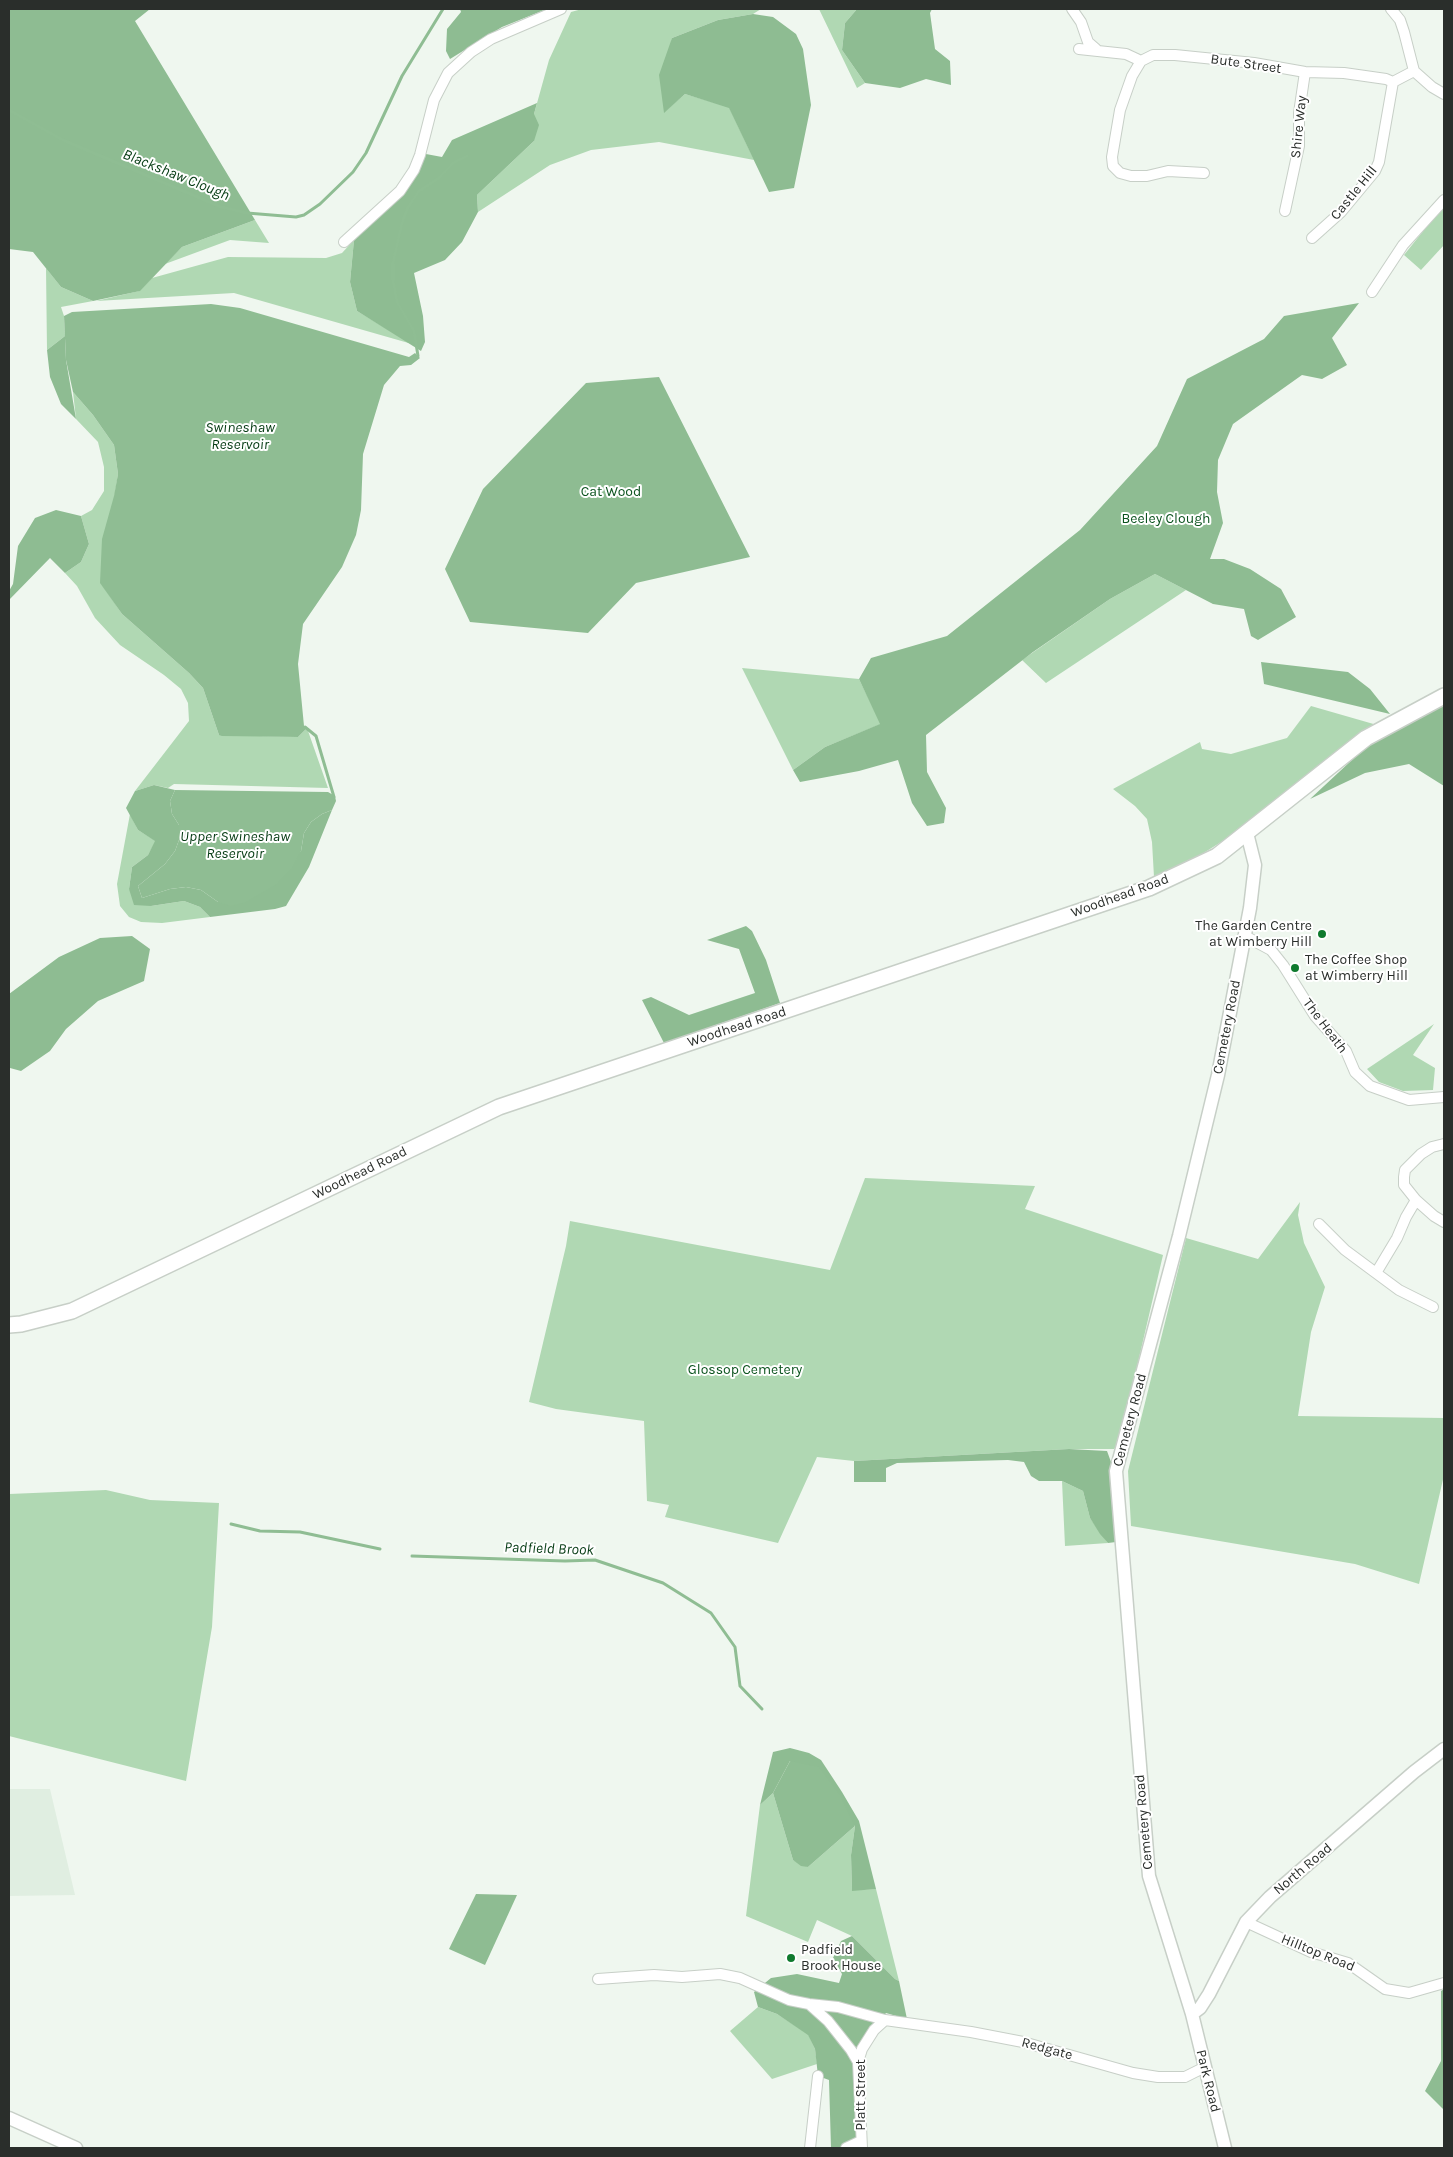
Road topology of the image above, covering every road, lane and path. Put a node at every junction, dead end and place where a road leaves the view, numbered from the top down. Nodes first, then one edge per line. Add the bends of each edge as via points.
1 (561, 9) edge
2 (1072, 9) edge
3 (1391, 9) edge
4 (1079, 49) dead end
5 (1096, 49) junction
6 (1141, 61) junction
7 (1414, 71) junction
8 (1304, 72) junction
9 (1394, 82) junction
10 (1444, 94) edge
11 (1204, 173) dead end
12 (1444, 200) edge
13 (1285, 211) dead end
14 (1312, 238) dead end
15 (344, 242) dead end
16 (1372, 292) dead end
17 (1444, 696) edge
18 (1247, 833) junction
19 (1245, 936) junction
20 (1444, 1097) edge
21 (1444, 1144) edge
22 (1416, 1200) junction
23 (1444, 1222) edge
24 (1319, 1224) dead end
25 (1376, 1273) junction
26 (1433, 1307) dead end
27 (9, 1325) edge
28 (1444, 1749) edge
29 (1246, 1922) junction
30 (598, 1979) dead end
31 (1444, 1983) edge
32 (809, 2004) junction
33 (1192, 2014) junction
34 (885, 2020) junction
35 (858, 2062) junction
36 (1205, 2067) junction
37 (818, 2076) dead end
38 (9, 2118) edge
39 (861, 2144) edge
40 (76, 2148) edge
41 (810, 2148) edge
42 (846, 2148) edge
43 (1225, 2148) edge

1 - 15 street via 491,39 448,73 434,100 420,155 409,178 388,203
2 - 5 street via 1088,42
3 - 7 street via 1400,20
4 - 5 street
5 - 6 street via 1126,54
6 - 8 street, Bute Street via 1153,55 1175,55
6 - 11 street via 1120,110 1113,166 1120,173 1131,176 1168,171
7 - 9 street
7 - 10 street
8 - 9 street, Bute Street via 1344,73
8 - 13 street, Shire Way via 1299,146
9 - 14 street, Castle Hill via 1375,171 1341,212
12 - 16 street via 1403,245
17 - 18 main road, Woodhead Road via 1366,738
18 - 19 street, Cemetery Road via 1255,865
18 - 27 main road, Woodhead Road via 1217,856 1149,888 498,1107 72,1311
19 - 20 street, The Heath via 1272,950 1315,1016 1346,1051 1355,1072 1370,1086 1408,1100
19 - 33 street, Cemetery Road via 1218,1075 1116,1471 1147,1860 1155,1898
21 - 22 street via 1421,1154 1405,1170 1404,1185
22 - 23 street
22 - 25 street
24 - 25 street via 1345,1250
25 - 26 street via 1399,1290
28 - 29 street, North Road via 1270,1897
29 - 31 street, Hilltop Road via 1311,1952 1348,1963 1385,1989 1409,1993
29 - 33 street, North Road via 1209,1994
30 - 32 street, Redgate via 720,1974 740,1978 789,2000
32 - 34 street, Redgate via 838,2007
32 - 35 street via 828,2021
33 - 36 street, Park Road
34 - 35 street, Platt Street via 862,2048
34 - 36 street, Redgate via 1022,2042 1158,2078 1184,2077
35 - 39 street, Platt Street
36 - 43 street, Park Road
37 - 41 street
38 - 40 street
39 - 42 street

